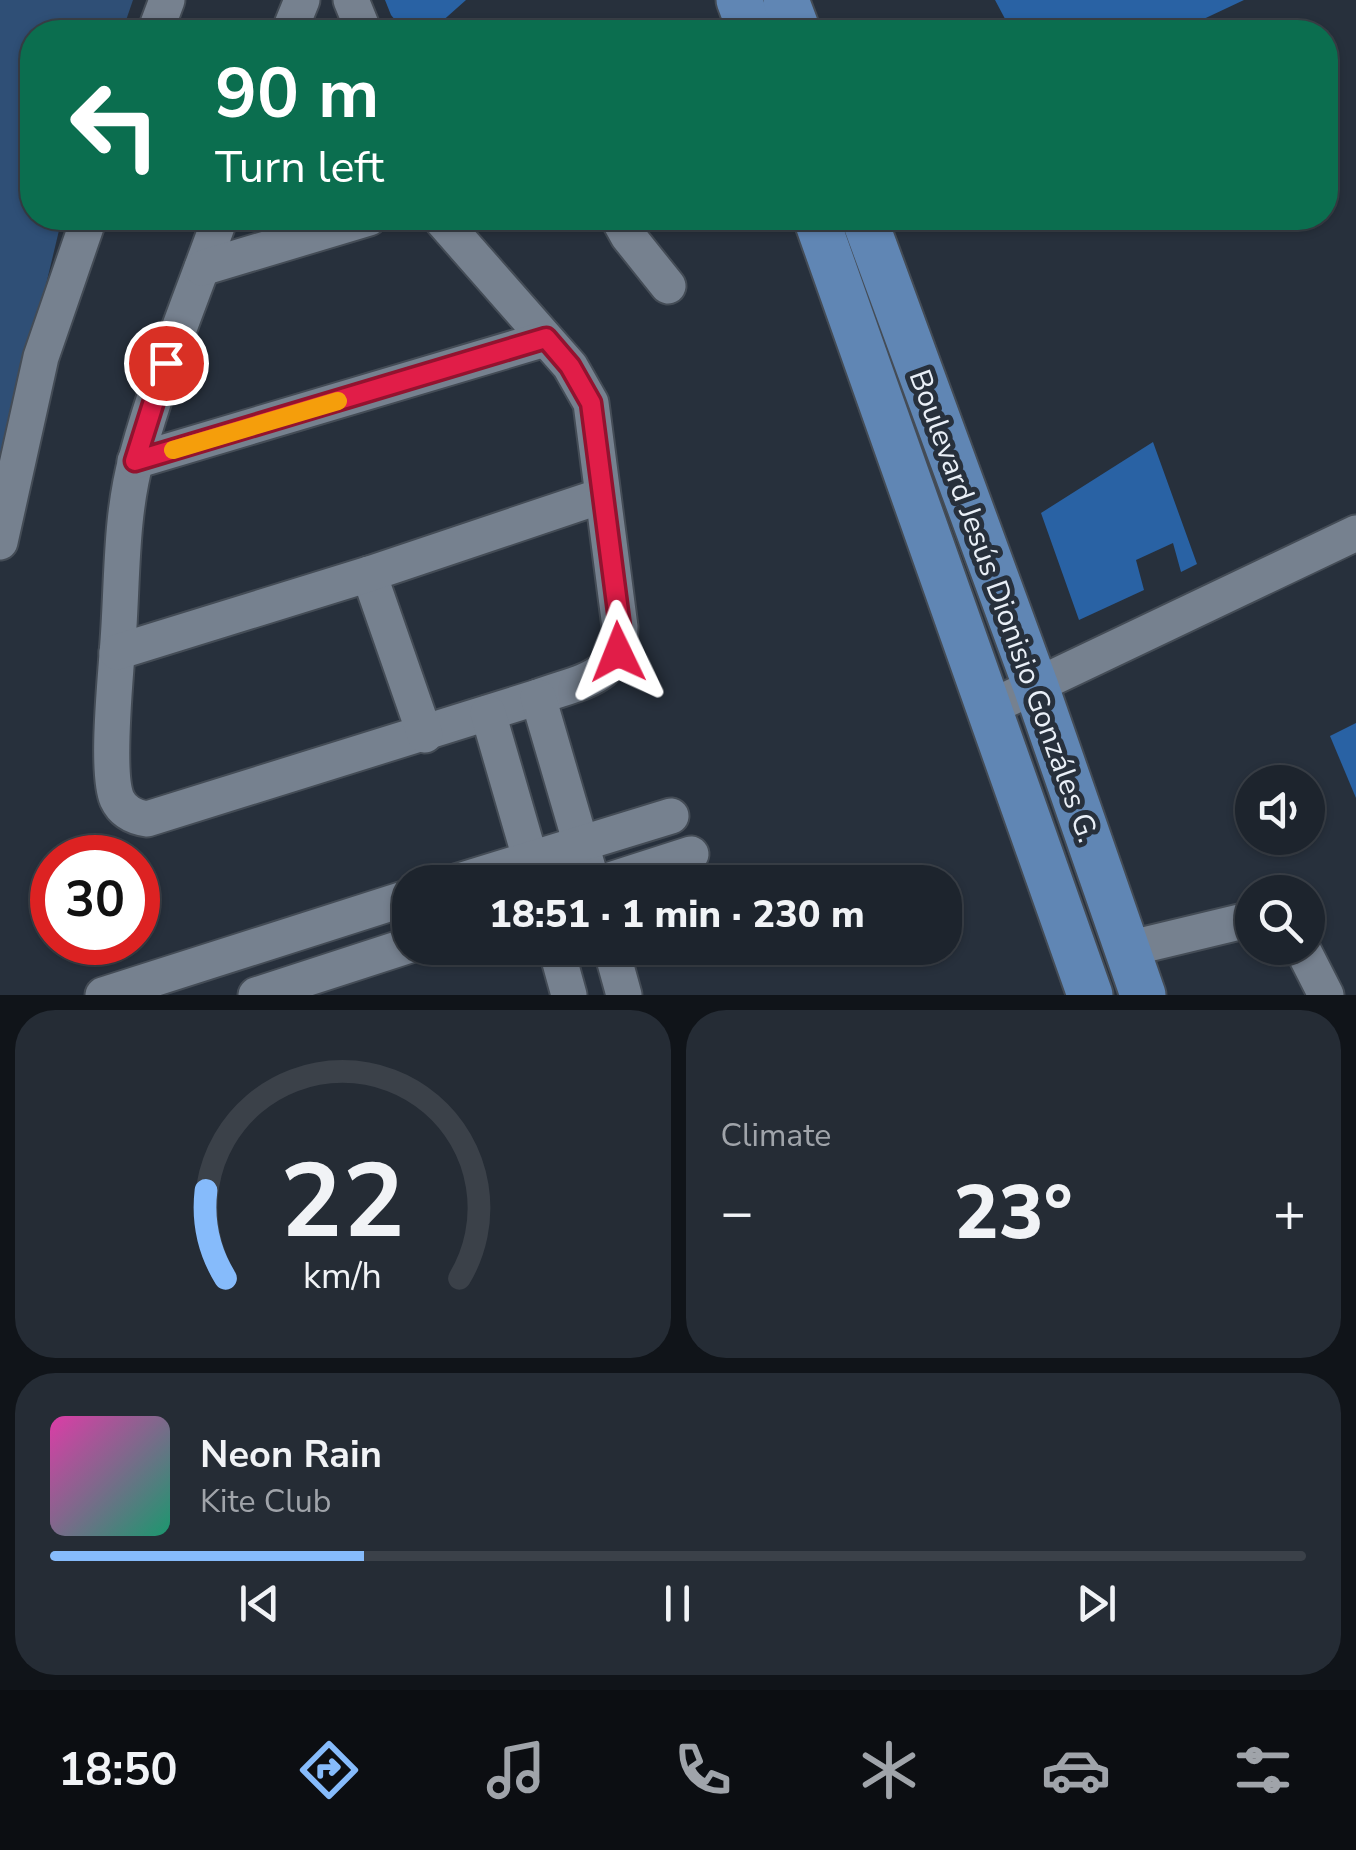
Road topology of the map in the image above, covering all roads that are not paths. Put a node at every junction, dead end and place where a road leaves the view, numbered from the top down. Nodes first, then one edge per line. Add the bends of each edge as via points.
1 (85, 230) edge
2 (216, 230) edge
3 (329, 230) edge
4 (451, 230) edge
5 (625, 230) edge
6 (820, 230) edge
7 (868, 230) edge
8 (202, 268) junction
9 (668, 286) dead end
10 (546, 338) junction
11 (135, 461) junction
12 (601, 496) junction
13 (1356, 533) edge
14 (0, 542) edge
15 (369, 574) junction
16 (118, 652) junction
17 (1036, 687) junction
18 (538, 697) junction
19 (987, 708) junction
20 (488, 714) junction
21 (425, 734) junction
22 (671, 816) dead end
23 (580, 842) junction
24 (692, 854) dead end
25 (532, 865) edge
26 (544, 865) edge
27 (587, 865) edge
28 (657, 865) edge
29 (392, 903) edge
30 (1235, 923) edge
31 (1127, 949) junction
32 (392, 951) edge
33 (561, 965) edge
34 (616, 965) edge
35 (1311, 965) edge
36 (103, 995) edge
37 (256, 995) edge
38 (569, 995) edge
39 (624, 995) edge
40 (1090, 995) edge
41 (1143, 995) edge
42 (1326, 995) edge

1 - 14 street via 41,357
2 - 8 street
3 - 8 street
4 - 10 street
5 - 9 street
6 - 19 main road, Boulevard Jesús Dionisio Gonzáles G.
7 - 17 main road, Boulevard Jesús Dionisio Gonzáles G.
8 - 11 street
10 - 11 street
10 - 12 street via 591,403
11 - 16 street
12 - 15 street
12 - 18 street via 618,652 603,672
13 - 17 street
15 - 16 street
15 - 21 street
16 - 21 street via 114,790 122,809 135,817 160,817
17 - 19 street
17 - 31 main road, Boulevard Jesús Dionisio Gonzáles G.
18 - 20 street
18 - 23 street
19 - 40 main road, Boulevard Jesús Dionisio Gonzáles G.
20 - 21 street
20 - 25 street
22 - 23 street
23 - 26 street
23 - 27 street
24 - 28 street
29 - 36 street
30 - 31 street
31 - 41 main road, Boulevard Jesús Dionisio Gonzáles G.
32 - 37 street
33 - 38 street
34 - 39 street
35 - 42 street

